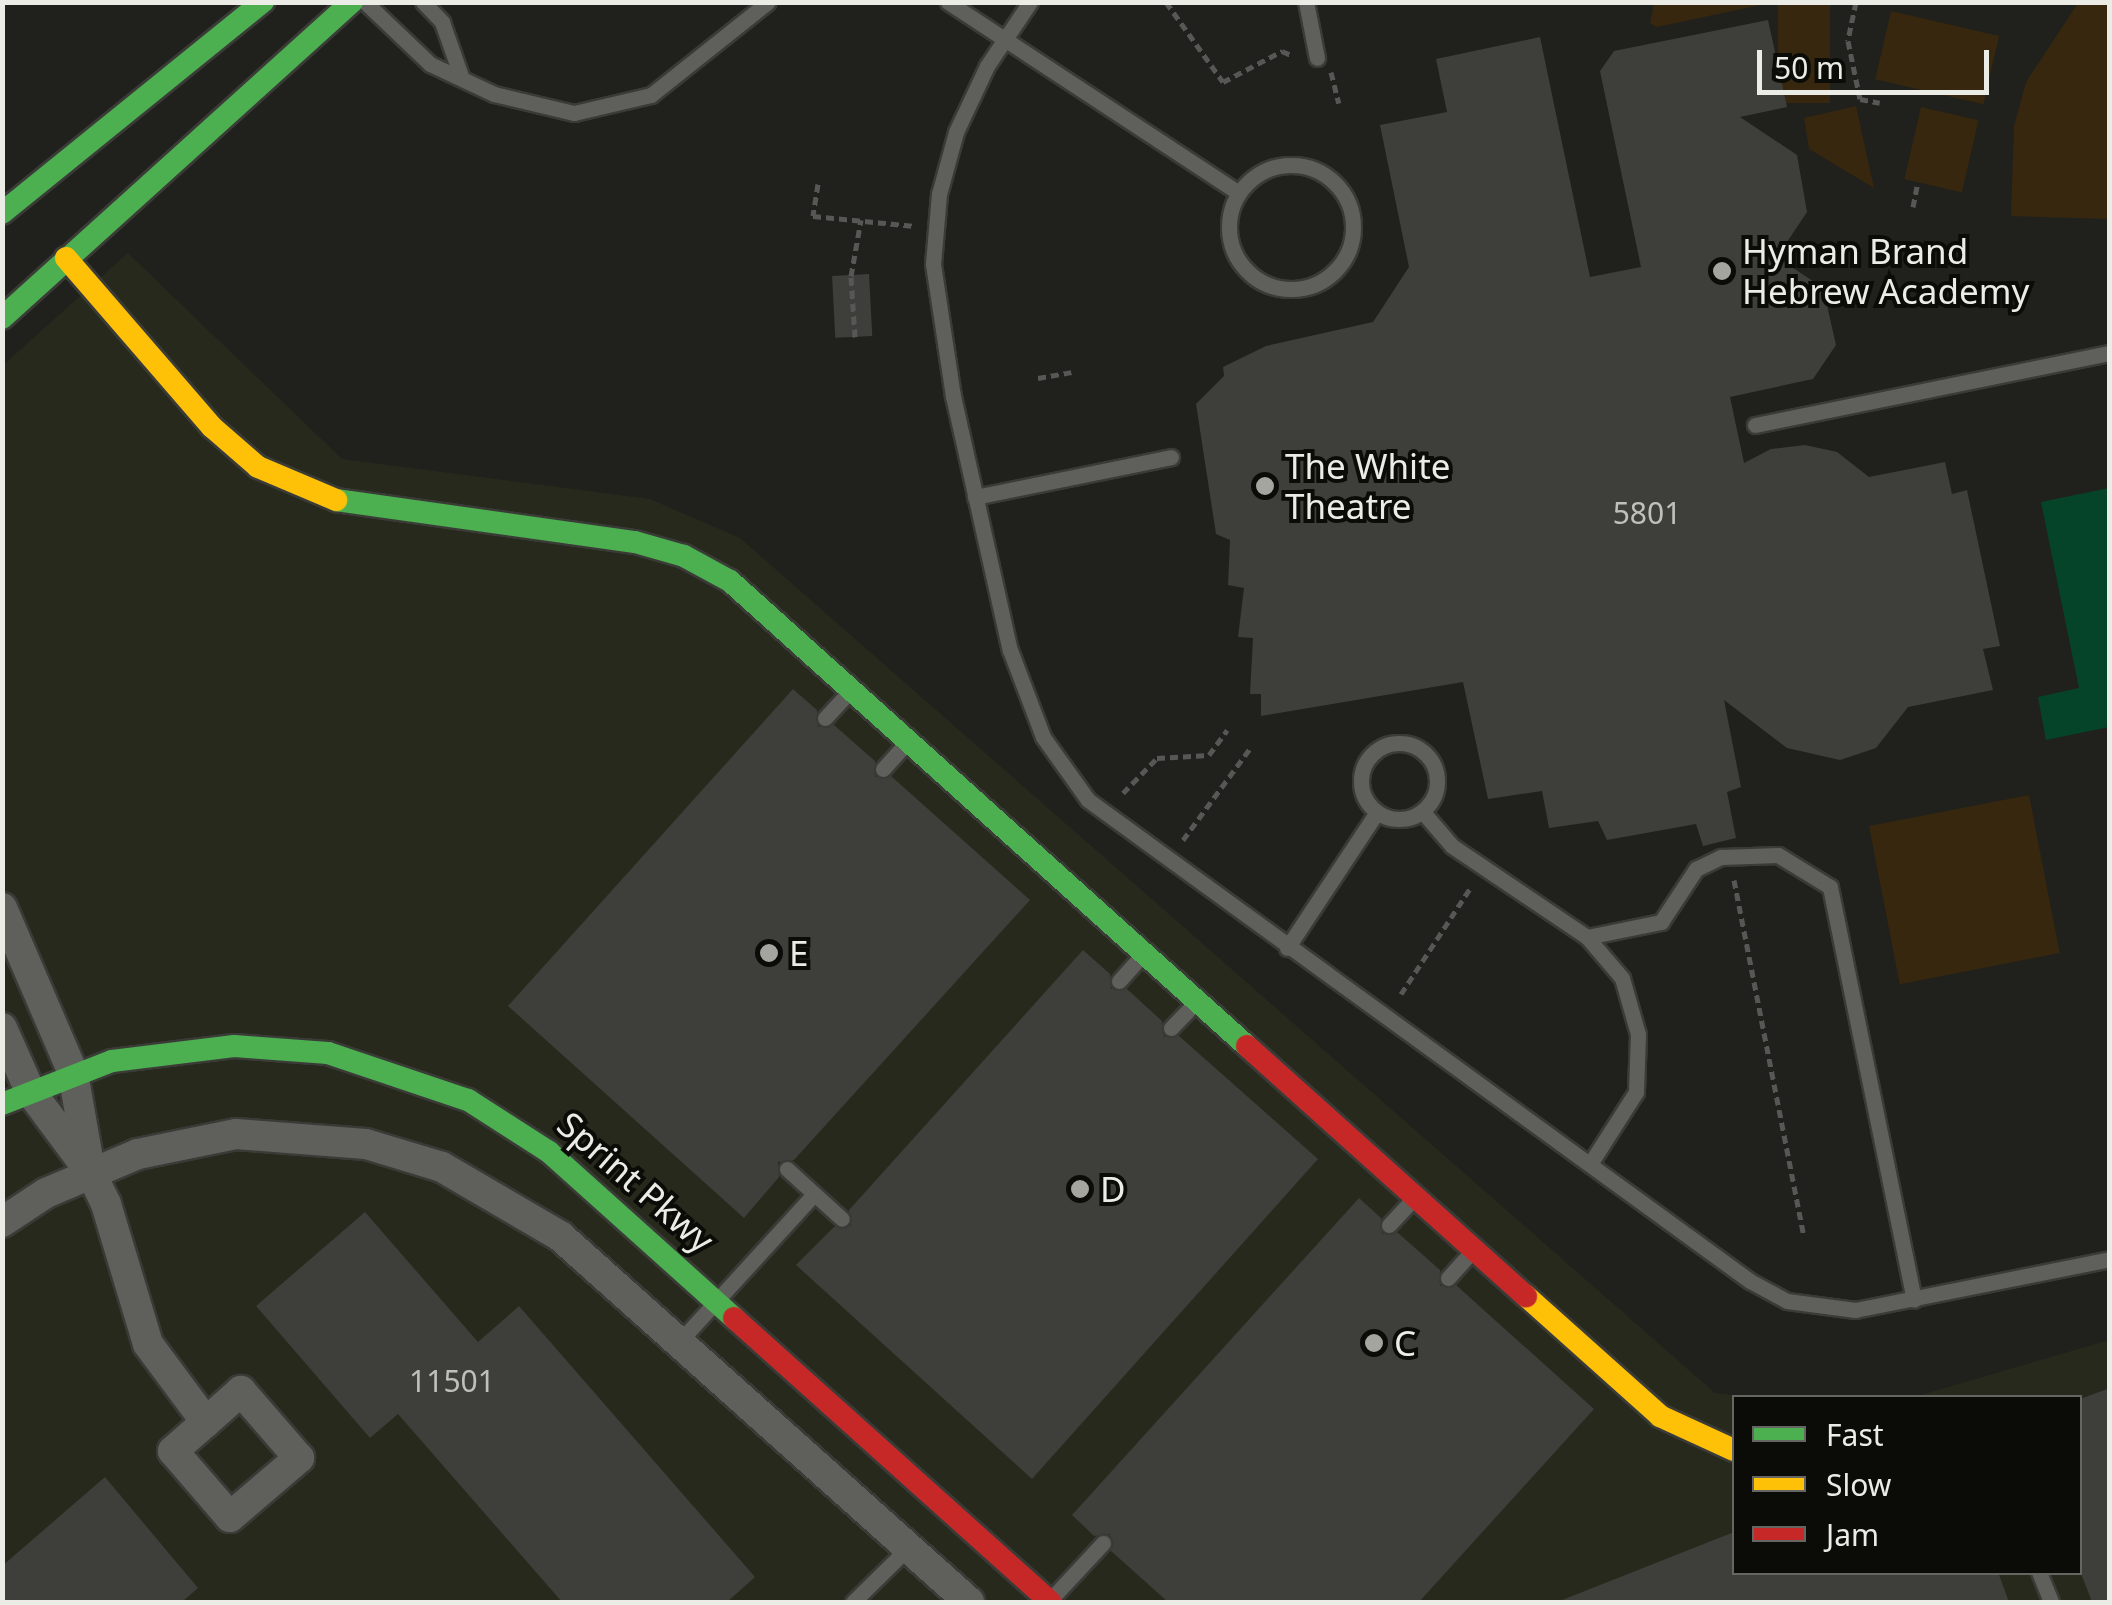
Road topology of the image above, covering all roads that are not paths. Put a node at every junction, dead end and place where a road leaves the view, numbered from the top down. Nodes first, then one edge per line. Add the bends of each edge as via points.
1 (263, 2) edge
2 (352, 2) edge
3 (365, 2) edge
4 (423, 2) edge
5 (768, 2) edge
6 (948, 2) edge
7 (1030, 2) edge
8 (1306, 2) edge
9 (1003, 39) junction
10 (1313, 62) road end
11 (461, 76) junction
12 (1239, 193) junction
13 (2, 213) edge
14 (66, 258) junction
15 (2, 318) edge
16 (2110, 352) edge
17 (1755, 425) dead end
18 (1171, 457) dead end
19 (975, 497) junction
20 (852, 688) junction
21 (825, 718) dead end
22 (910, 740) junction
23 (883, 769) dead end
24 (1422, 810) junction
25 (1377, 812) junction
26 (2, 908) edge
27 (1587, 936) junction
28 (1287, 948) junction
29 (1145, 952) junction
30 (1119, 982) dead end
31 (1198, 1000) junction
32 (2, 1028) edge
33 (1171, 1028) dead end
34 (73, 1073) junction
35 (16, 1098) edge
36 (1590, 1164) junction
37 (786, 1169) dead end
38 (91, 1172) junction
39 (814, 1194) junction
40 (1416, 1196) junction
41 (842, 1219) dead end
42 (2, 1222) edge
43 (1390, 1225) dead end
44 (1474, 1249) junction
45 (2110, 1259) edge
46 (1448, 1278) dead end
47 (1914, 1300) junction
48 (716, 1302) junction
49 (679, 1342) junction
50 (206, 1422) dead end
51 (1732, 1449) edge
52 (1102, 1543) dead end
53 (908, 1548) junction
54 (2040, 1575) edge
55 (854, 1602) edge
56 (968, 1602) edge
57 (1049, 1602) edge
58 (2051, 1602) edge

1 - 13 street
2 - 14 street
3 - 11 lane via 411,51
4 - 11 lane via 442,22
5 - 11 lane via 684,76 612,109 534,107
6 - 9 lane
7 - 9 lane
8 - 10 lane
9 - 12 lane
9 - 19 lane via 956,132 939,194 932,264
12 - 12 lane via 1229,234 1248,272 1266,284 1298,288 1328,278 1342,262 1354,225 1350,206 1326,175 1289,164 1252,178
14 - 15 street
14 - 20 street via 212,427 258,467 353,504 636,542 684,556 763,606
16 - 17 lane
18 - 19 lane
19 - 28 lane via 1024,694 1068,777 1113,823
20 - 21 lane
20 - 22 street
22 - 23 lane
22 - 29 street
24 - 25 lane via 1394,818
24 - 25 lane via 1434,795 1436,771 1422,750 1398,742 1375,751 1362,772 1365,796
24 - 27 lane via 1444,839
25 - 28 lane
26 - 34 street
27 - 36 lane via 1622,978 1640,1064 1624,1119
27 - 47 lane via 1661,922 1696,869 1730,856 1778,856 1830,886
28 - 36 lane
29 - 30 lane
29 - 31 street
31 - 33 lane
31 - 40 street
32 - 35 street
34 - 35 street, Sprint Pkwy
34 - 38 street
34 - 48 street, Sprint Pkwy via 153,1052 234,1046 328,1053 392,1070 468,1100 549,1152
35 - 38 street
36 - 47 lane via 1787,1301 1854,1310
37 - 39 lane
38 - 42 street
38 - 49 street via 157,1148 236,1134 320,1137 408,1154 526,1211
38 - 50 street via 122,1241 148,1344
39 - 41 lane
39 - 48 lane
40 - 43 lane
40 - 44 street
44 - 46 lane
44 - 51 street via 1660,1416
45 - 47 lane
48 - 49 lane
48 - 57 street, Sprint Pkwy
49 - 53 street
52 - 57 lane
53 - 55 lane
53 - 56 street
54 - 58 lane

